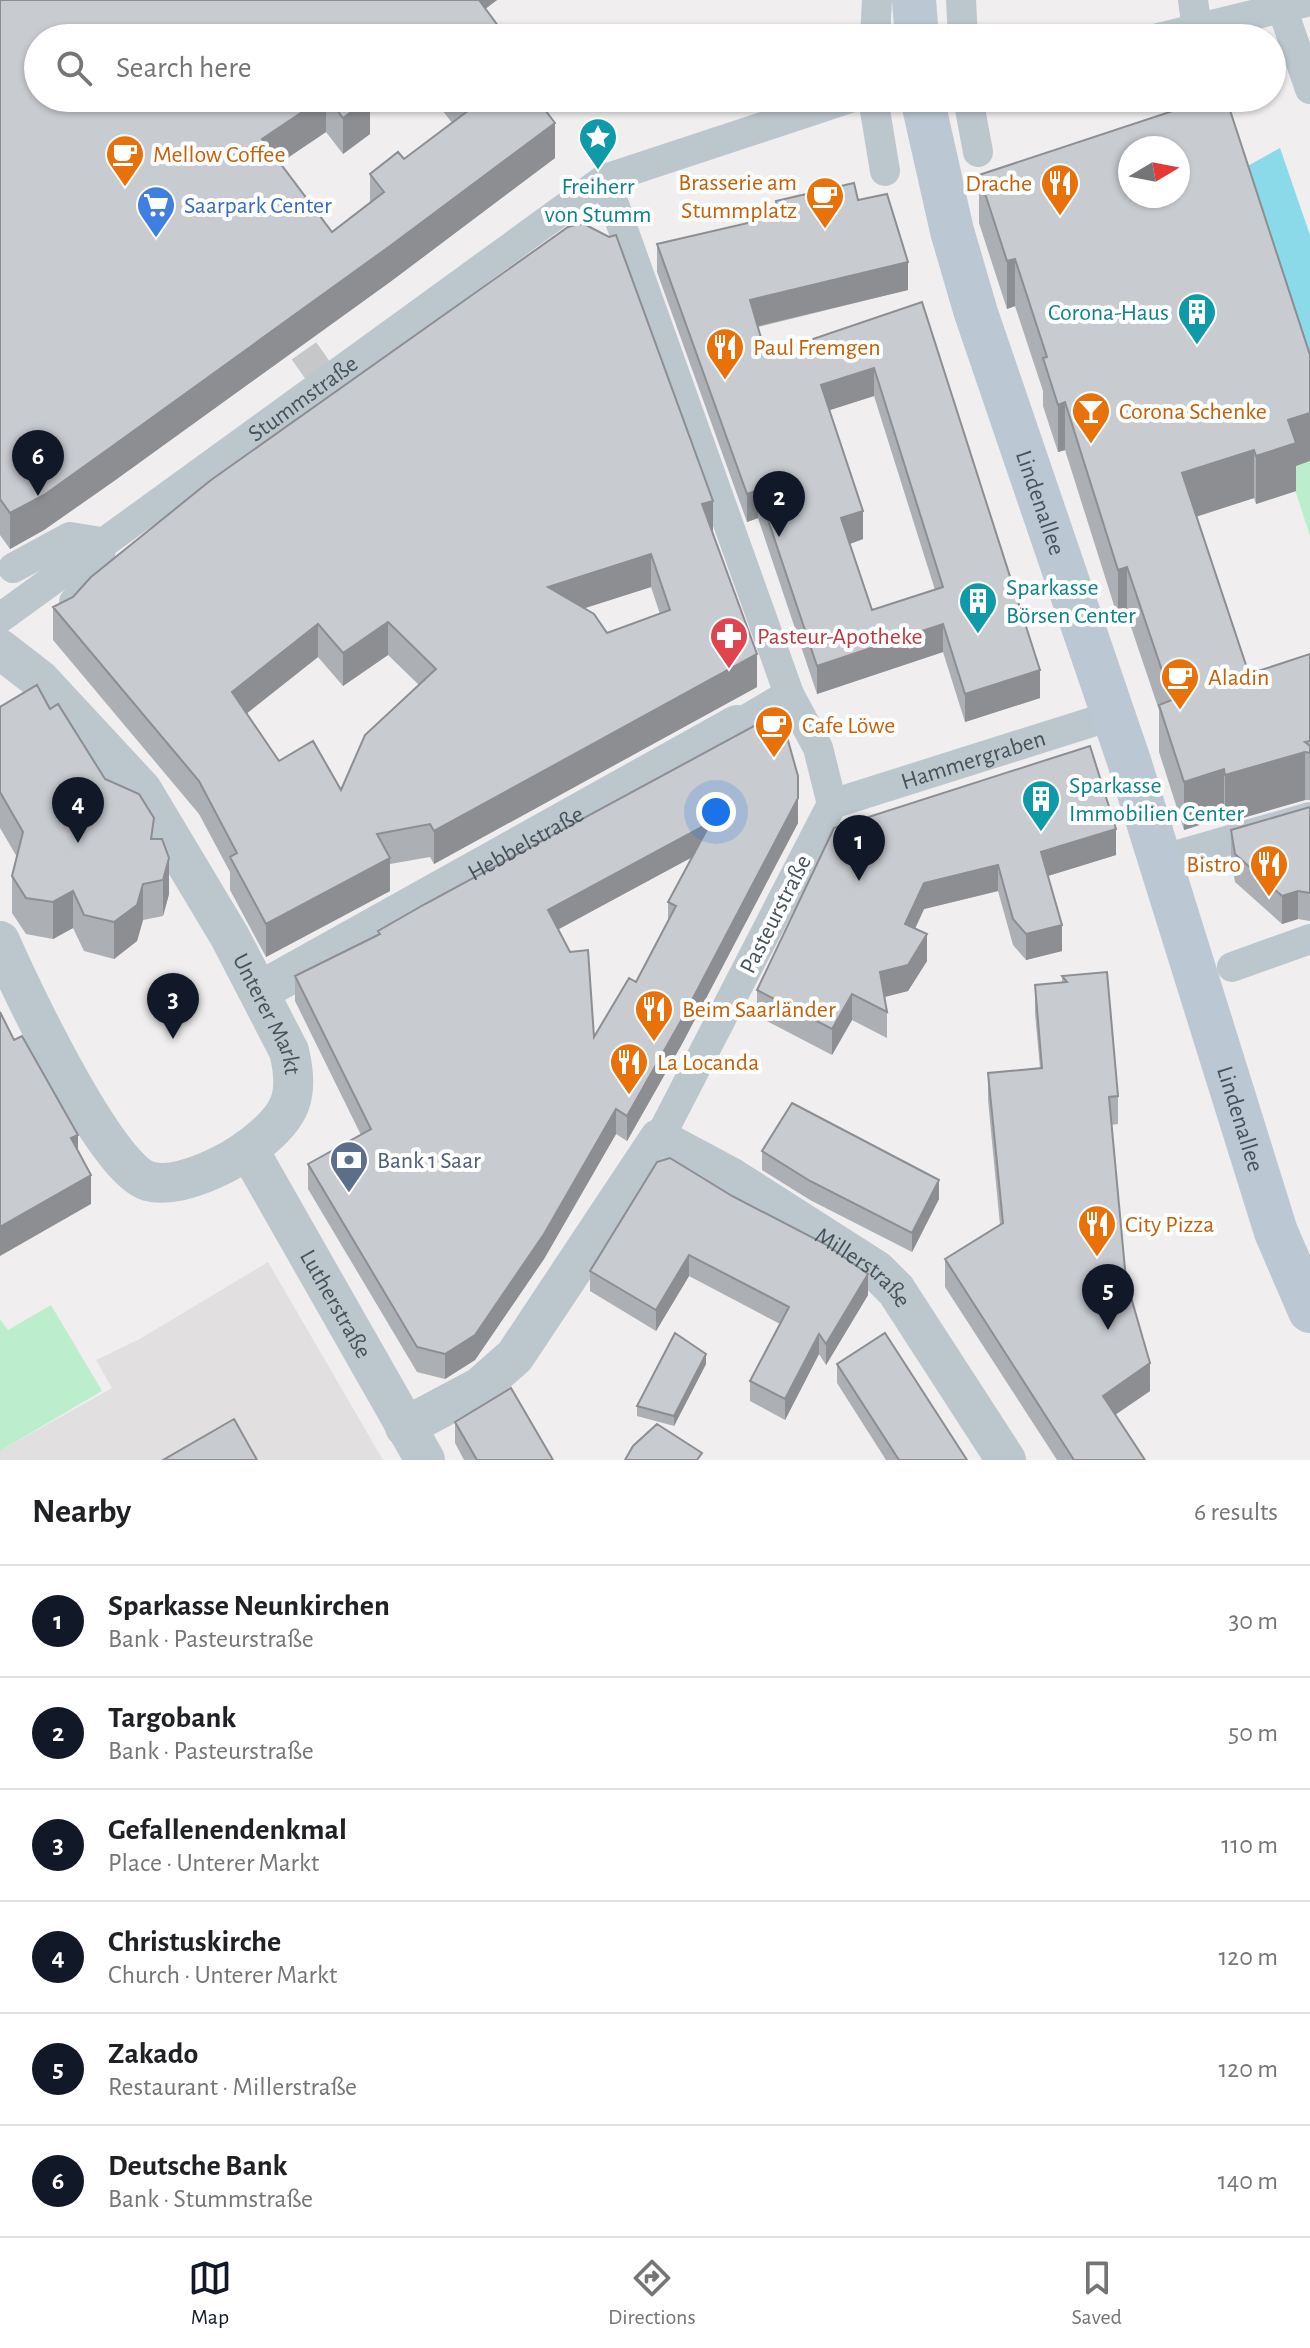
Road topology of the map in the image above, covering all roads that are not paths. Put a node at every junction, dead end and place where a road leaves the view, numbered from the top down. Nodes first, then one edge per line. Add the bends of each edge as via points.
1 (877, 0) edge
2 (914, 0) edge
3 (961, 0) edge
4 (1296, 4) edge
5 (1195, 14) edge
6 (876, 24) edge
7 (916, 24) edge
8 (962, 24) edge
9 (1310, 89) edge
10 (808, 112) edge
11 (875, 112) edge
12 (925, 112) edge
13 (971, 112) edge
14 (978, 152) dead end
15 (885, 171) dead end
16 (605, 179) junction
17 (101, 542) junction
18 (13, 568) dead end
19 (60, 617) edge
20 (0, 618) edge
21 (0, 649) edge
22 (789, 694) junction
23 (1114, 715) junction
24 (737, 725) joint
25 (832, 804) junction
26 (1310, 817) edge
27 (1161, 860) junction
28 (1310, 939) edge
29 (0, 941) edge
30 (1232, 967) dead end
31 (260, 991) junction
32 (659, 1139) junction
33 (248, 1149) junction
34 (1310, 1311) edge
35 (415, 1443) edge
36 (1006, 1460) edge

1 - 6 street
2 - 7 main road
3 - 8 street
4 - 5 street
4 - 9 street
10 - 16 street, Stummstraße
11 - 15 street
12 - 23 main road, Lindenallee via 976,313
13 - 14 street
16 - 17 street, Stummstraße
16 - 22 street
17 - 18 street via 70,537
17 - 19 street via 99,575
17 - 20 street, Stummstraße
21 - 31 street, Unterer Markt via 40,680 142,790
22 - 24 street, Hebbelstraße
22 - 25 street via 818,748
23 - 25 street, Hammergraben
23 - 27 main road, Lindenallee
24 - 31 street, Hebbelstraße
25 - 32 street, Pasteurstraße
26 - 27 street
27 - 34 main road, Lindenallee via 1276,1232
28 - 30 street via 1270,963
29 - 33 street, Unterer Markt via 62,1063 128,1170 149,1182 177,1182
31 - 33 street, Unterer Markt via 289,1051 294,1089 277,1126
32 - 35 street, Pasteurstraße via 515,1356
32 - 36 street, Millerstraße via 732,1178 876,1270 896,1290
33 - 35 street, Lutherstraße

